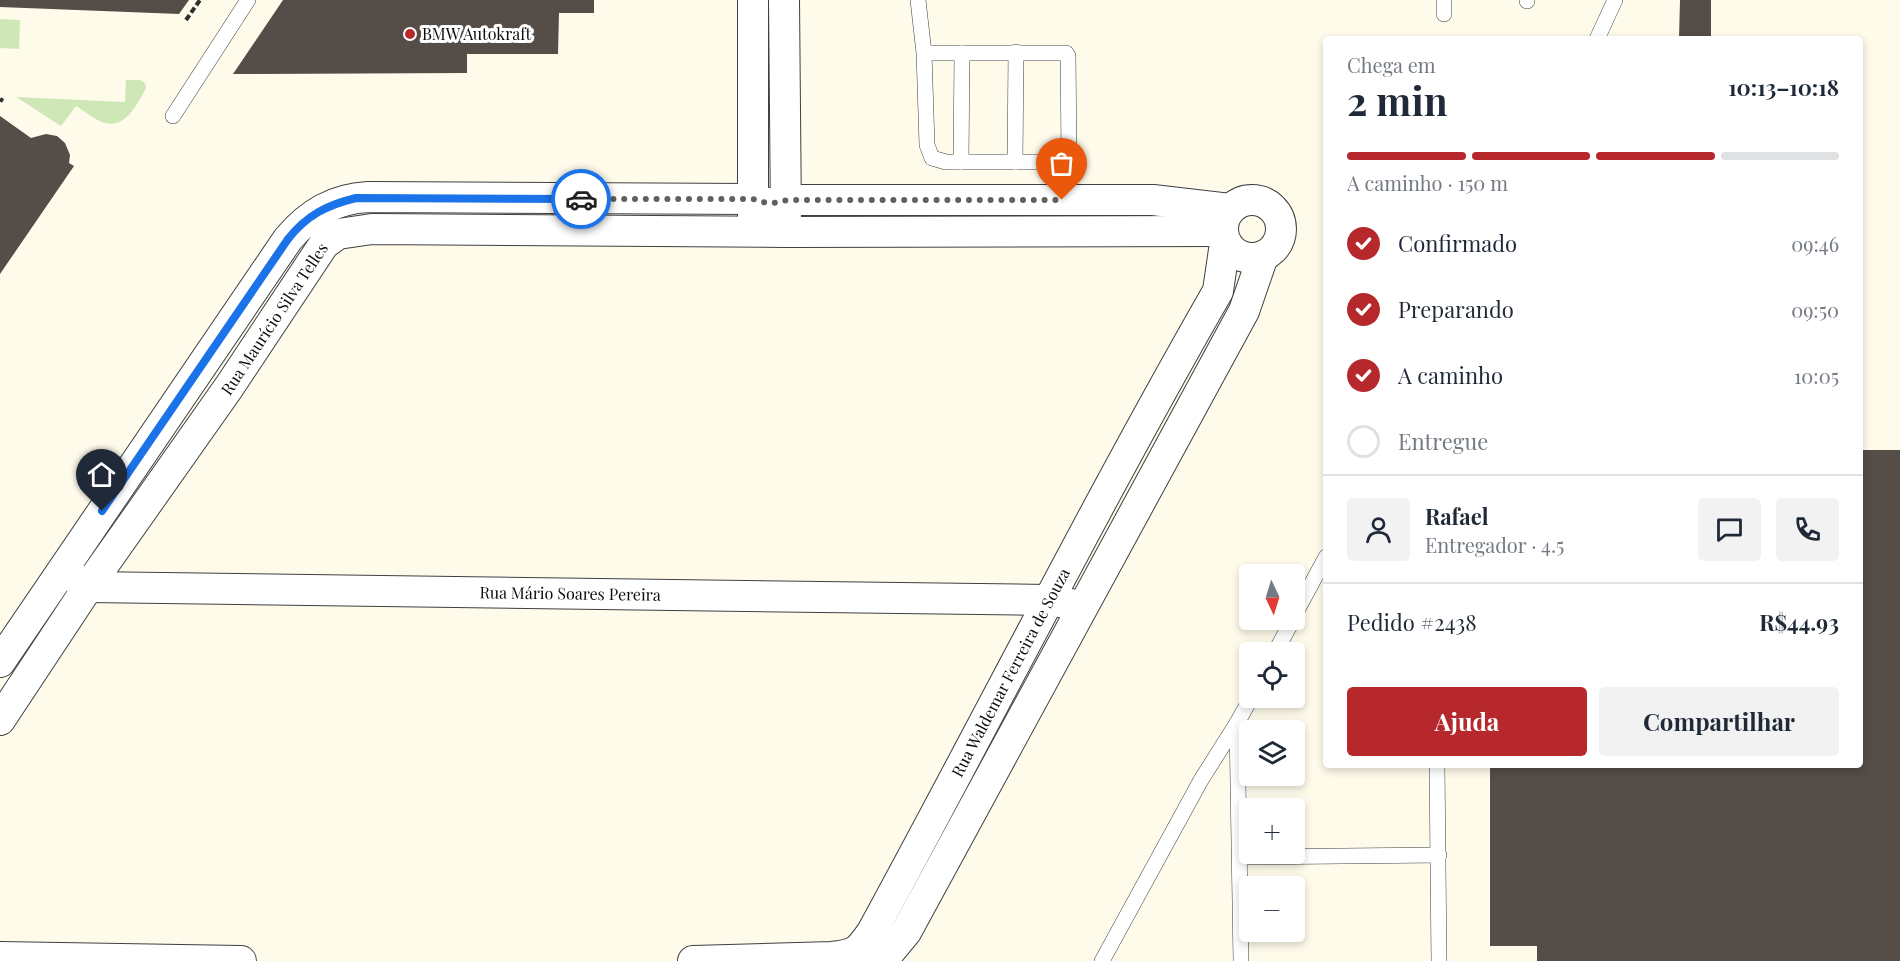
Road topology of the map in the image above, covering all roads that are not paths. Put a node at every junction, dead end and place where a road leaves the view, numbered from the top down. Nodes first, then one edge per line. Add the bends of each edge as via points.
1 (248, 0) edge
2 (753, 0) edge
3 (784, 0) edge
4 (918, 0) edge
5 (1615, 0) edge
6 (1599, 36) edge
7 (1016, 52) junction
8 (924, 53) junction
9 (962, 53) junction
10 (173, 116) dead end
11 (961, 162) junction
12 (1015, 162) junction
13 (541, 199) junction
14 (753, 199) junction
15 (787, 200) junction
16 (993, 200) junction
17 (320, 210) junction
18 (1226, 228) junction
19 (540, 229) junction
20 (992, 231) junction
21 (753, 232) junction
22 (786, 232) junction
23 (338, 234) junction
24 (1263, 256) junction
25 (1323, 563) edge
26 (63, 570) junction
27 (88, 587) junction
28 (1305, 597) edge
29 (1047, 600) junction
30 (1082, 606) junction
31 (0, 662) edge
32 (1246, 708) edge
33 (0, 720) edge
34 (1238, 723) junction
35 (1437, 768) edge
36 (947, 794) junction
37 (1239, 798) edge
38 (974, 807) junction
39 (1439, 855) junction
40 (1305, 856) edge
41 (1241, 942) joint
42 (0, 957) edge
43 (854, 958) edge
44 (98, 960) edge
45 (241, 961) edge
46 (693, 961) edge
47 (882, 961) edge
48 (1102, 961) edge
49 (1241, 961) edge
50 (1246, 961) edge
51 (1439, 961) edge

1 - 10 lane
2 - 14 street
3 - 15 street
4 - 8 lane
5 - 6 lane
7 - 9 lane
7 - 12 lane
7 - 12 lane via 1059,52 1068,56 1068,153 1059,162
8 - 9 lane
8 - 11 lane via 927,145 932,158
9 - 11 lane
11 - 12 lane
13 - 14 street, Rua Maurício Silva Telles
13 - 17 street, Rua Maurício Silva Telles via 368,197 341,201
13 - 19 street
14 - 15 street, Rua Maurício Silva Telles via 764,203
14 - 21 street
15 - 16 street, Rua Waldemar Ferreira de Souza
15 - 22 street
16 - 18 street, Rua Waldemar Ferreira de Souza via 1153,200
16 - 20 street
17 - 23 street
17 - 26 street, Rua Maurício Silva Telles via 302,222 288,239
18 - 20 street, Rua Waldemar Ferreira de Souza
18 - 24 street, Rua Waldemar Ferreira de Souza via 1232,251 1252,259
18 - 24 street, Rua Waldemar Ferreira de Souza via 1239,203 1251,200 1272,208 1279,218 1279,240
18 - 29 street, Rua Waldemar Ferreira de Souza via 1218,291
19 - 21 street, Rua Maurício Silva Telles
19 - 23 street, Rua Maurício Silva Telles via 372,230
20 - 22 street, Rua Waldemar Ferreira de Souza
21 - 22 street, Rua Maurício Silva Telles
23 - 27 street, Rua Maurício Silva Telles via 324,244
24 - 30 street, Rua Waldemar Ferreira de Souza via 1244,311
25 - 28 lane
26 - 27 street
26 - 31 street, Rua Maurício Silva Telles
27 - 29 street, Rua Mário Soares Pereira
27 - 33 street, Rua Maurício Silva Telles
29 - 30 street, Rua Mário Soares Pereira
29 - 36 street, Rua Waldemar Ferreira de Souza
30 - 38 street, Rua Waldemar Ferreira de Souza
32 - 34 lane
34 - 37 lane
34 - 48 lane via 1201,780
35 - 39 lane
36 - 38 street
36 - 43 street, Rua Waldemar Ferreira de Souza
38 - 47 street, Rua Waldemar Ferreira de Souza via 906,932
39 - 40 lane
39 - 51 lane
41 - 49 lane
41 - 50 lane
42 - 44 street
43 - 46 street, Rua Waldemar Ferreira de Souza
44 - 45 street

